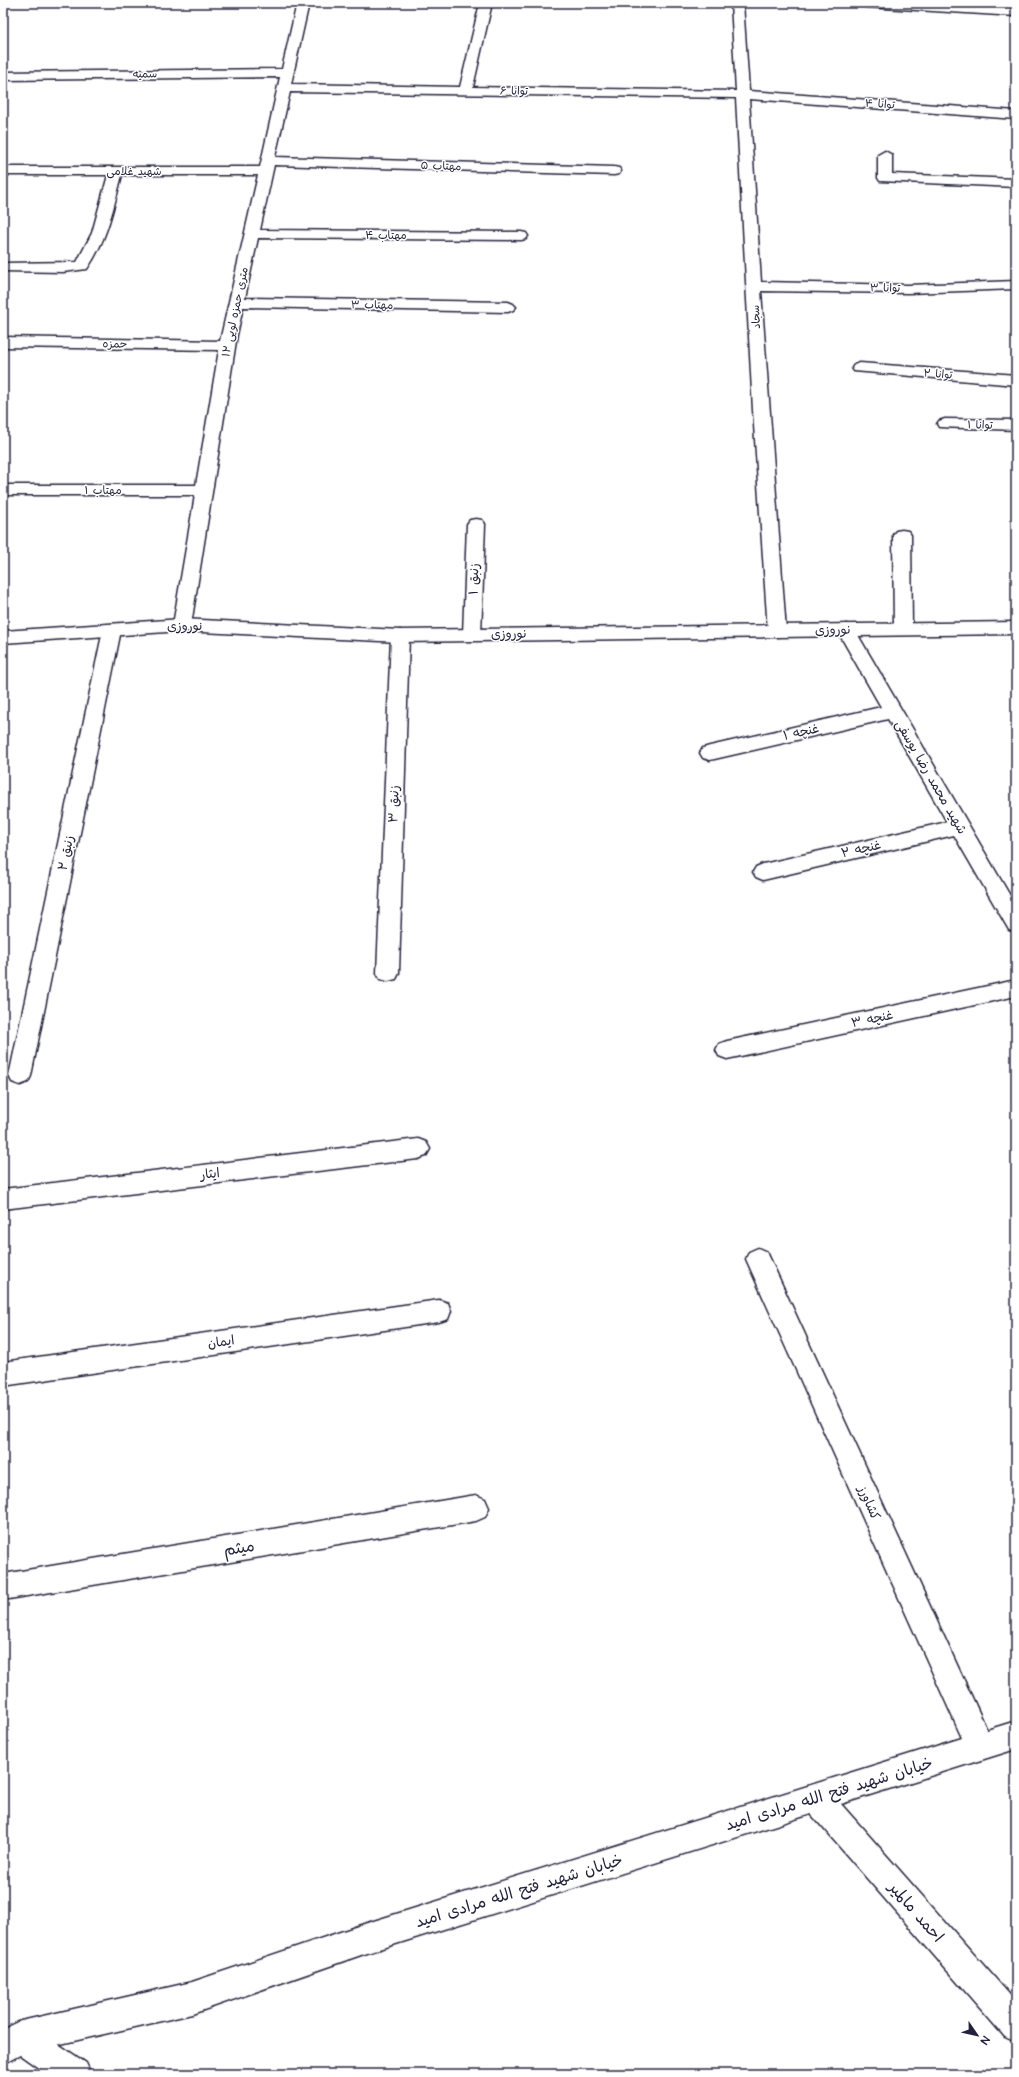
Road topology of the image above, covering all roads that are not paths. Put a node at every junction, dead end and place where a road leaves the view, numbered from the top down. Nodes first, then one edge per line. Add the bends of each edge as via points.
1 (303, 3) edge
2 (486, 3) edge
3 (738, 3) edge
4 (866, 3) edge
5 (1016, 12) edge
6 (288, 73) junction
7 (3, 76) edge
8 (284, 88) junction
9 (466, 91) junction
10 (744, 95) junction
11 (1016, 115) edge
12 (885, 155) dead end
13 (266, 166) junction
14 (3, 171) edge
15 (116, 171) junction
16 (614, 171) dead end
17 (1016, 183) edge
18 (252, 234) junction
19 (521, 236) dead end
20 (3, 267) edge
21 (1016, 285) edge
22 (754, 286) junction
23 (236, 302) junction
24 (508, 307) dead end
25 (3, 342) edge
26 (227, 346) junction
27 (860, 368) dead end
28 (1016, 380) edge
29 (945, 424) dead end
30 (1016, 425) edge
31 (3, 490) edge
32 (204, 490) junction
33 (476, 524) dead end
34 (902, 535) dead end
35 (182, 625) junction
36 (1016, 628) edge
37 (902, 629) junction
38 (112, 630) junction
39 (846, 630) junction
40 (776, 631) junction
41 (472, 635) junction
42 (400, 636) junction
43 (3, 637) edge
44 (893, 710) junction
45 (710, 753) dead end
46 (960, 826) junction
47 (763, 872) dead end
48 (1016, 924) edge
49 (388, 973) dead end
50 (1016, 988) edge
51 (727, 1050) dead end
52 (20, 1076) dead end
53 (418, 1149) dead end
54 (3, 1199) edge
55 (758, 1259) dead end
56 (439, 1311) dead end
57 (3, 1374) edge
58 (476, 1508) dead end
59 (3, 1587) edge
60 (1016, 1735) edge
61 (980, 1746) junction
62 (816, 1798) junction
63 (1016, 2026) edge
64 (12, 2043) edge
65 (75, 2074) edge

1 - 6 street, ۱۲ متری حمزه لویی
2 - 9 street
3 - 10 street, سجاد
4 - 5 street
6 - 7 street, سمیه
6 - 8 street, ۱۲ متری حمزه لویی
8 - 9 street, توانا ۶
8 - 13 street, ۱۲ متری حمزه لویی
9 - 10 street, توانا ۶
10 - 11 street, توانا ۴
10 - 22 street, سجاد
12 - 17 street via 885,178
13 - 15 street, شهید غلامی
13 - 16 street, مهتاب ۵
13 - 18 street, ۱۲ متری حمزه لویی
14 - 15 street, شهید غلامی
15 - 20 street via 104,217 89,257 82,266
18 - 19 street, مهتاب ۴
18 - 23 street, ۱۲ متری حمزه لویی
21 - 22 street, توانا ۳ via 908,288
22 - 40 street, سجاد
23 - 24 street, مهتاب ۳
23 - 26 street, ۱۲ متری حمزه لویی
25 - 26 street, حمزه
26 - 32 street, ۱۲ متری حمزه لویی
27 - 28 street, توانا ۲
29 - 30 street, توانا ۱
31 - 32 street, مهتاب ۱
32 - 35 street, ۱۲ متری حمزه لویی
33 - 41 street, زنبق ۱
34 - 37 street
35 - 38 street, نوروزی
35 - 42 street, نوروزی
36 - 37 street, نوروزی
37 - 39 street, نوروزی
38 - 43 street, نوروزی
38 - 52 street, زنبق ۲
39 - 40 street, نوروزی
39 - 44 street, شهید محمد رضا یوسفی
40 - 41 street, نوروزی
41 - 42 street, نوروزی
42 - 49 street, زنبق ۳
44 - 45 street, غنچه ۱
44 - 46 street, شهید محمد رضا یوسفی
46 - 47 street, غنچه ۲
46 - 48 street, شهید محمد رضا یوسفی
50 - 51 street, غنچه ۳
53 - 54 street, ایثار
55 - 61 street, کشاورز
56 - 57 street, ایمان
58 - 59 street, میثم
60 - 61 street, خیابان شهید فتح الله مرادی امید
61 - 62 street, خیابان شهید فتح الله مرادی امید
62 - 63 street, احمد مالمیر
62 - 64 street, خیابان شهید فتح الله مرادی امید via 364,1939 192,1998
64 - 65 street

